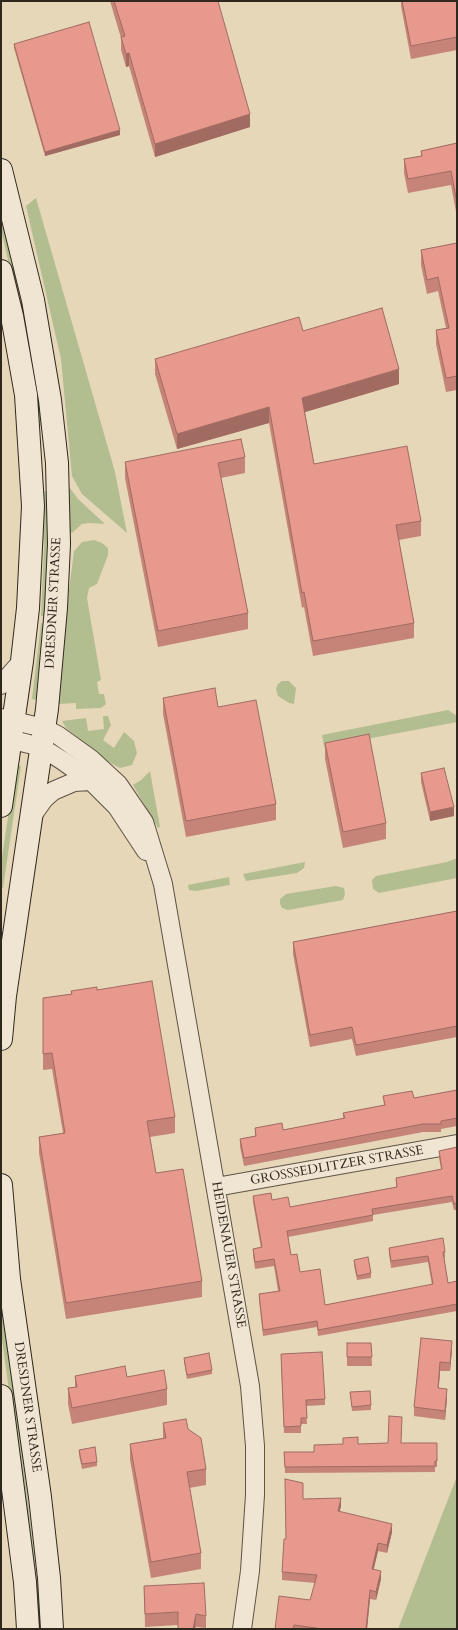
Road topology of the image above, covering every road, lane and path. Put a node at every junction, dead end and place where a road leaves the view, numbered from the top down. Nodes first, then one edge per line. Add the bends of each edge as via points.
1 (1, 170) edge
2 (1, 271) edge
3 (22, 661) junction
4 (1, 685) edge
5 (7, 729) edge
6 (42, 737) junction
7 (91, 781) junction
8 (1, 806) edge
9 (32, 816) junction
10 (163, 884) junction
11 (1, 1039) edge
12 (457, 1144) edge
13 (1, 1185) edge
14 (216, 1187) junction
15 (1, 1396) edge
16 (28, 1629) edge
17 (52, 1629) edge
18 (242, 1629) edge

1 - 6 main road, DRESDNER STRASSE via 33,300 50,400 57,463 58,570
2 - 3 main road, DRESDNER STRASSE via 26,395 33,506 28,608
3 - 4 street
3 - 5 main road, DRESDNER STRASSE
5 - 6 street
5 - 8 main road, DRESDNER STRASSE
6 - 7 street, HEIDENAUER STRASSE via 64,761
6 - 9 main road, DRESDNER STRASSE
6 - 10 street, HEIDENAUER STRASSE via 66,740 118,784 144,822
7 - 9 street via 74,782 53,791
7 - 10 street, HEIDENAUER STRASSE via 117,807 132,828
9 - 11 main road, DRESDNER STRASSE
10 - 14 street, HEIDENAUER STRASSE
12 - 14 street, GROSSSEDLITZER STRASSE
13 - 17 main road, DRESDNER STRASSE via 9,1279 40,1497
14 - 18 street, HEIDENAUER STRASSE via 243,1335 253,1416 254,1519
15 - 16 main road, DRESDNER STRASSE via 25,1582

